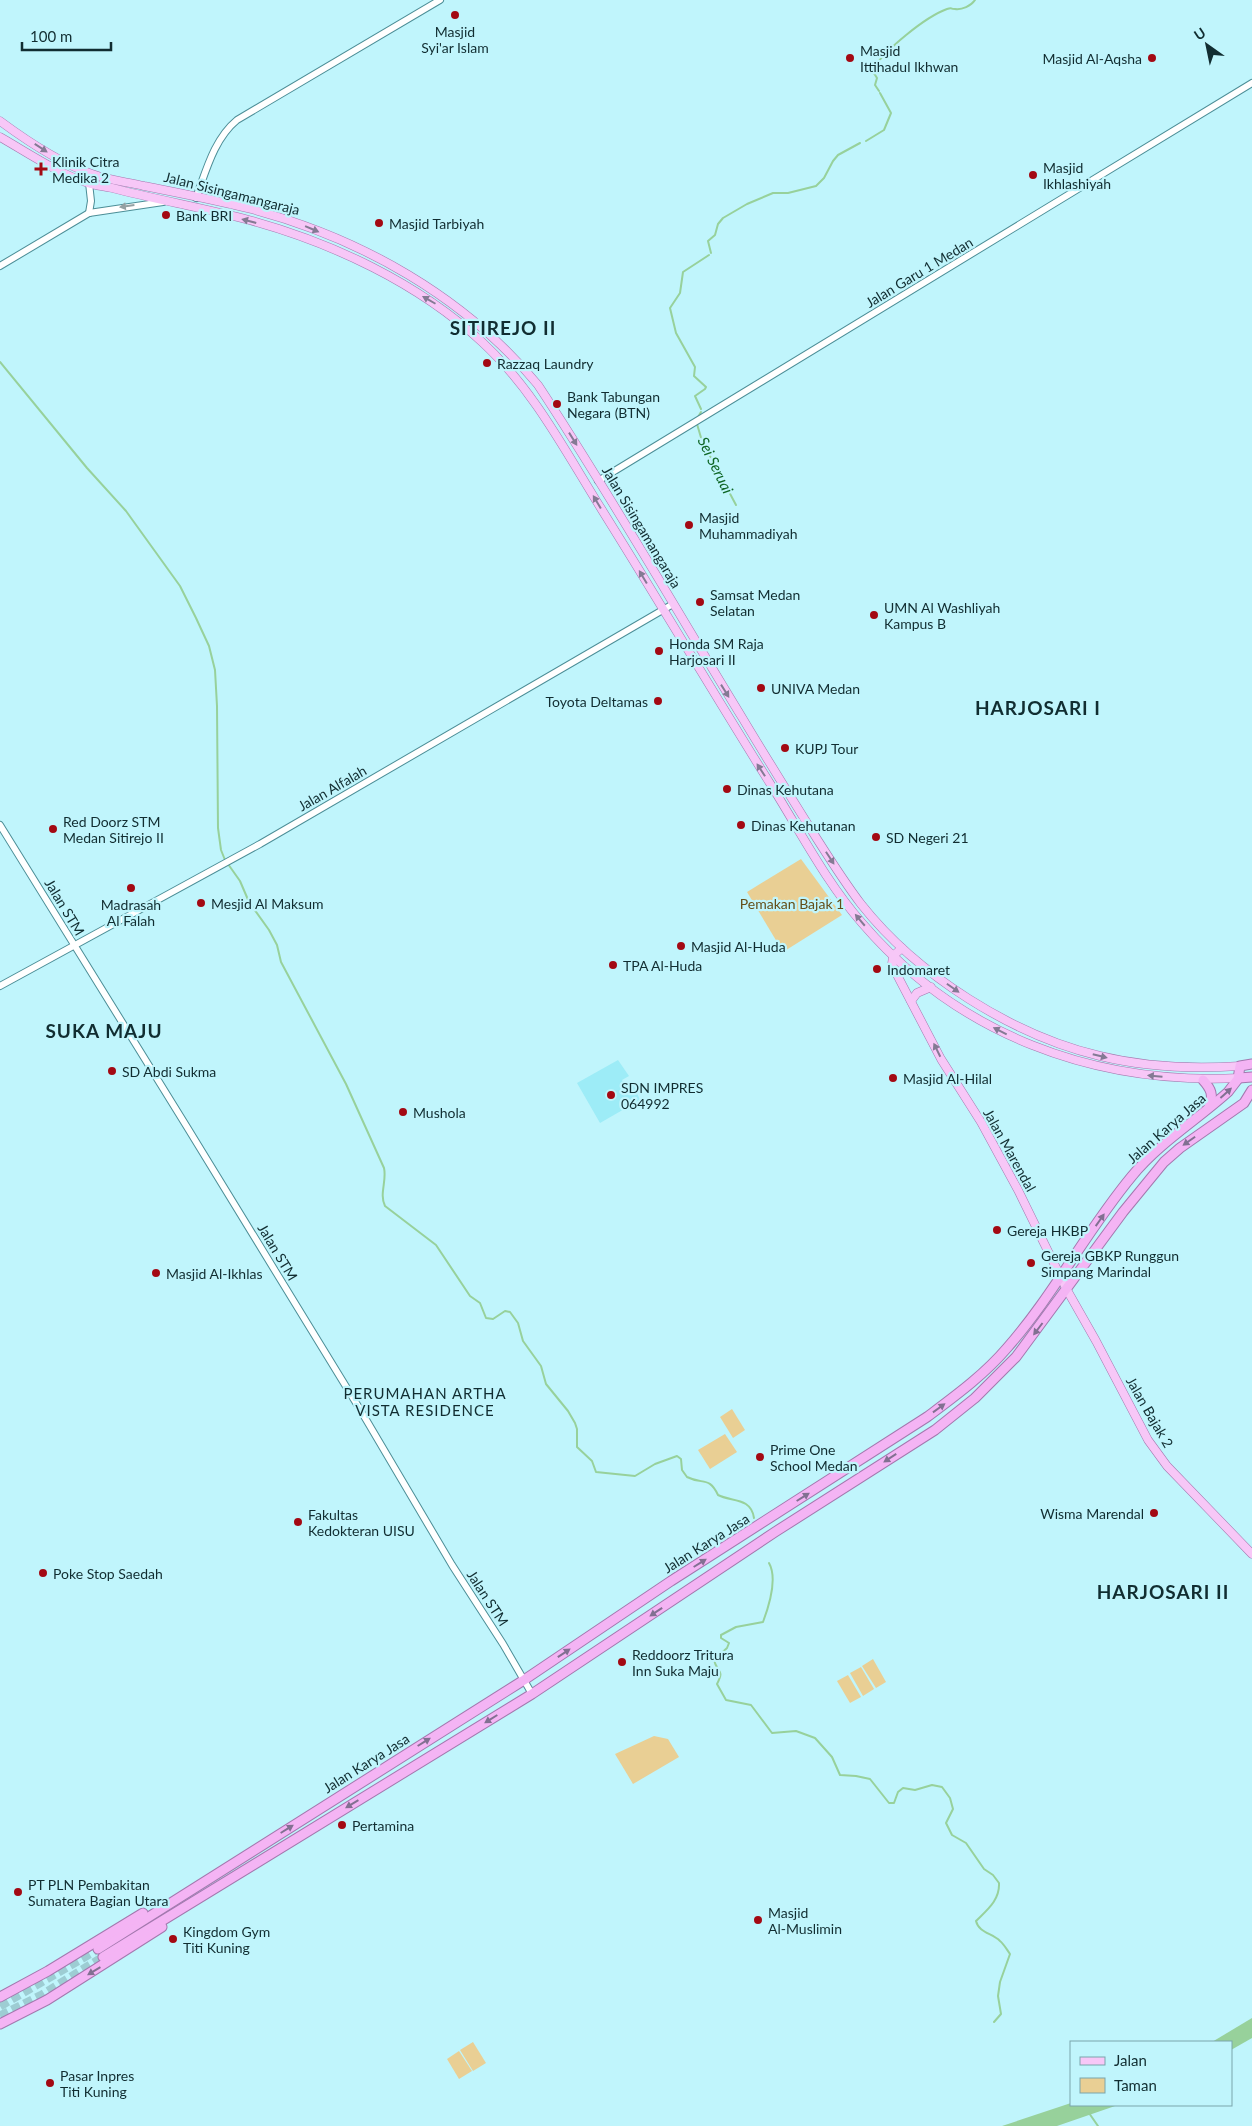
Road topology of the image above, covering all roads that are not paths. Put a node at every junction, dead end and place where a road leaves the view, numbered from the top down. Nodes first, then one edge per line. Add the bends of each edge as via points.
1 (440, 0) edge
2 (1252, 83) edge
3 (0, 121) edge
4 (0, 137) edge
5 (89, 183) junction
6 (196, 198) junction
7 (166, 201) junction
8 (89, 213) junction
9 (0, 266) edge
10 (489, 333) junction
11 (481, 342) junction
12 (598, 481) junction
13 (673, 604) junction
14 (663, 610) junction
15 (0, 825) edge
16 (893, 940) junction
17 (73, 945) junction
18 (885, 947) junction
19 (902, 948) junction
20 (893, 956) junction
21 (0, 986) edge
22 (931, 987) junction
23 (911, 1001) junction
24 (1252, 1064) edge
25 (1240, 1066) junction
26 (1252, 1077) edge
27 (1239, 1078) junction
28 (1203, 1080) junction
29 (1252, 1090) edge
30 (1248, 1101) edge
31 (1209, 1108) junction
32 (1060, 1277) junction
33 (1067, 1290) junction
34 (820, 1487) junction
35 (828, 1498) junction
36 (1252, 1554) edge
37 (524, 1680) junction
38 (532, 1694) junction
39 (258, 1847) junction
40 (266, 1856) junction
41 (98, 1949) tunnel mouth
42 (103, 1957) tunnel mouth
43 (0, 1997) edge
44 (12, 2018) junction
45 (0, 2024) edge
46 (0, 2028) edge

1 - 6 street via 237,120 222,136
2 - 12 street, Jalan Garu 1 Medan
3 -> 6 main road, Jalan Sisingamangaraja via 90,174
4 - 5 main road, Jalan Sisingamangaraja
5 - 7 main road, Jalan Sisingamangaraja
5 - 8 street
6 -> 10 main road, Jalan Sisingamangaraja via 278,217 360,250 414,278
7 -> 8 street
11 -> 7 main road, Jalan Sisingamangaraja via 435,304 354,260 278,229
8 - 9 street
10 - 11 main road
10 -> 12 main road, Jalan Sisingamangaraja via 538,385
14 -> 11 main road, Jalan Sisingamangaraja via 550,423 515,375
12 - 13 main road, Jalan Sisingamangaraja
13 - 14 street, Jalan Alfalah
13 -> 16 main road, Jalan Sisingamangaraja via 832,862 861,904
14 - 17 street, Jalan Alfalah via 229,861
18 -> 14 main road, Jalan Sisingamangaraja via 853,911 810,848
15 - 17 street, Jalan STM
16 - 18 main road
16 - 19 main road, Jalan Sisingamangaraja
17 - 21 street, Jalan Alfalah
17 - 37 street, Jalan STM
18 - 20 main road, Jalan Sisingamangaraja
19 - 20 main road
19 -> 25 main road, Jalan Sisingamangaraja via 973,1001 1023,1028 1076,1049 1140,1064
20 - 22 main road, Jalan Sisingamangaraja
20 - 23 main road, Jalan Marendal via 892,964
22 - 23 main road via 917,993
28 -> 22 main road, Jalan Sisingamangaraja via 1100,1068 1036,1048 970,1015
32 -> 23 main road, Jalan Marendal via 1018,1190
24 - 25 highway, Jalan Sisingamangaraja
25 - 27 highway
26 - 27 highway, Jalan Sisingamangaraja
27 - 28 main road, Jalan Sisingamangaraja
31 -> 27 highway, Jalan Karya Jasa
28 - 31 highway via 1212,1095
29 - 30 highway, Jalan Karya Jasa
30 -> 33 highway, Jalan Karya Jasa via 1164,1162
32 -> 31 highway, Jalan Karya Jasa via 1137,1170
32 - 33 main road, Jalan Marendal
34 -> 32 highway, Jalan Karya Jasa via 927,1417 988,1369
33 -> 35 highway, Jalan Karya Jasa via 1016,1358 975,1398 935,1430
33 - 36 main road, Jalan Bajak 2 via 1152,1445 1167,1466
34 - 35 highway
37 -> 34 highway, Jalan Karya Jasa via 671,1581
35 -> 38 highway, Jalan Karya Jasa
37 - 38 street, Jalan STM
39 -> 37 highway, Jalan Karya Jasa
38 -> 40 highway, Jalan Karya Jasa
39 - 41 highway, Jalan Karya Jasa
39 - 43 highway via 208,1873 20,1988
40 - 42 highway, Jalan Karya Jasa
40 -> 44 highway via 194,1907 47,2000
44 - 45 highway
44 - 46 highway

